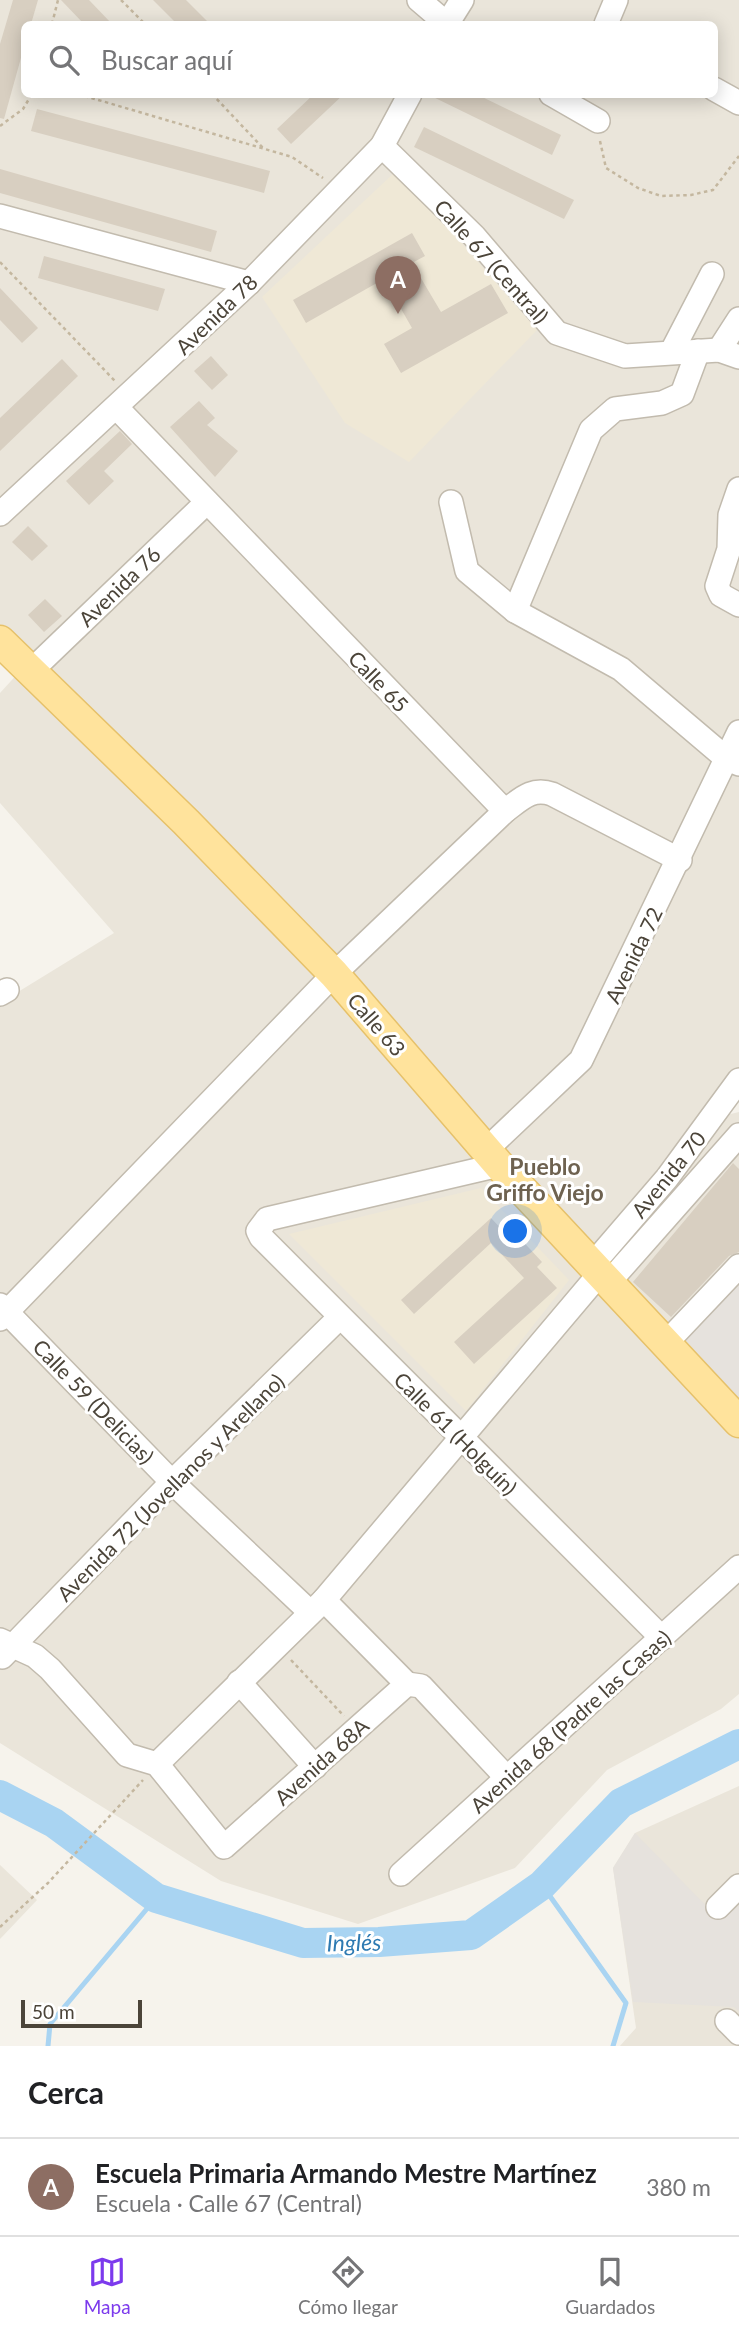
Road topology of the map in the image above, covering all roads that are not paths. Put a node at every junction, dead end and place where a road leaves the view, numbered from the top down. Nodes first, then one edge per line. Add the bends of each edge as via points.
1 (419, 0) edge
2 (462, 0) edge
3 (616, 0) edge
4 (444, 21) edge
5 (449, 21) edge
6 (607, 21) edge
7 (718, 91) edge
8 (408, 98) edge
9 (558, 98) edge
10 (739, 103) edge
11 (597, 121) road end
12 (382, 146) junction
13 (0, 216) edge
14 (712, 274) dead end
15 (250, 283) junction
16 (739, 319) edge
17 (672, 351) junction
18 (719, 352) edge
19 (123, 402) junction
20 (739, 489) edge
21 (207, 502) junction
22 (451, 502) dead end
23 (0, 514) edge
24 (739, 605) edge
25 (515, 611) junction
26 (0, 641) edge
27 (31, 671) junction
28 (739, 732) edge
29 (733, 762) edge
30 (505, 811) junction
31 (680, 860) junction
32 (334, 974) junction
33 (739, 1080) edge
34 (739, 1135) edge
35 (493, 1158) junction
36 (739, 1266) edge
37 (601, 1272) junction
38 (2, 1312) edge
39 (340, 1317) junction
40 (666, 1343) junction
41 (739, 1422) edge
42 (461, 1438) junction
43 (172, 1482) junction
44 (739, 1567) edge
45 (317, 1606) junction
46 (662, 1638) junction
47 (4, 1649) edge
48 (239, 1682) junction
49 (414, 1685) junction
50 (157, 1765) junction
51 (315, 1767) junction
52 (507, 1778) junction
53 (401, 1874) dead end
54 (739, 1886) edge
55 (718, 1906) dead end

1 - 4 street
2 - 5 street
3 - 6 street
7 - 10 street
8 - 12 street, Avenida 78
9 - 11 street
12 - 15 street, Avenida 78
12 - 17 street, Calle 67 (Central) via 474,236 557,333 625,356
13 - 15 street
14 - 17 street
15 - 19 street, Avenida 78
16 - 18 street
17 - 18 street, Calle 67 (Central)
18 - 25 street via 682,394 663,403 615,409 591,430
19 - 21 street, Calle 65
19 - 23 street, Avenida 78
20 - 24 street via 730,515 729,550 718,590
21 - 27 street, Avenida 76
21 - 30 street, Calle 65
22 - 25 street via 467,570
25 - 29 street via 621,669
26 - 27 main road, Calle 63
27 - 32 main road, Calle 63
28 - 29 street, Avenida 72
29 - 31 street, Avenida 72
30 - 31 street via 528,794 544,791
30 - 32 street
31 - 35 street, Avenida 72 via 581,1060
32 - 35 main road, Calle 63
32 - 38 street
33 - 37 street, Avenida 70
34 - 37 street
35 - 37 main road, Calle 63
35 - 39 street, Calle 61 (Holguín) via 261,1223 261,1237
36 - 40 street
37 - 40 main road, Calle 63
37 - 42 street
38 - 43 street, Calle 59 (Delicias)
39 - 42 street, Calle 61 (Holguín)
39 - 43 street, Avenida 72 (Jovellanos y Arellano)
40 - 41 main road, Calle 63
42 - 45 street
42 - 46 street, Calle 61 (Holguín)
43 - 45 street, Calle 59 (Delicias)
43 - 47 street, Avenida 72 (Jovellanos y Arellano)
44 - 46 street, Avenida 68 (Padre las Casas)
45 - 48 street
45 - 49 street, Calle 59 (Delicias)
46 - 52 street, Avenida 68 (Padre las Casas)
47 - 50 street via 35,1656 127,1755
48 - 50 street
48 - 51 street
49 - 51 street, Avenida 68A
49 - 52 street, Calle 59 (Delicias)
50 - 51 street, Avenida 68A via 224,1847
52 - 53 street, Avenida 68 (Padre las Casas)
54 - 55 street

